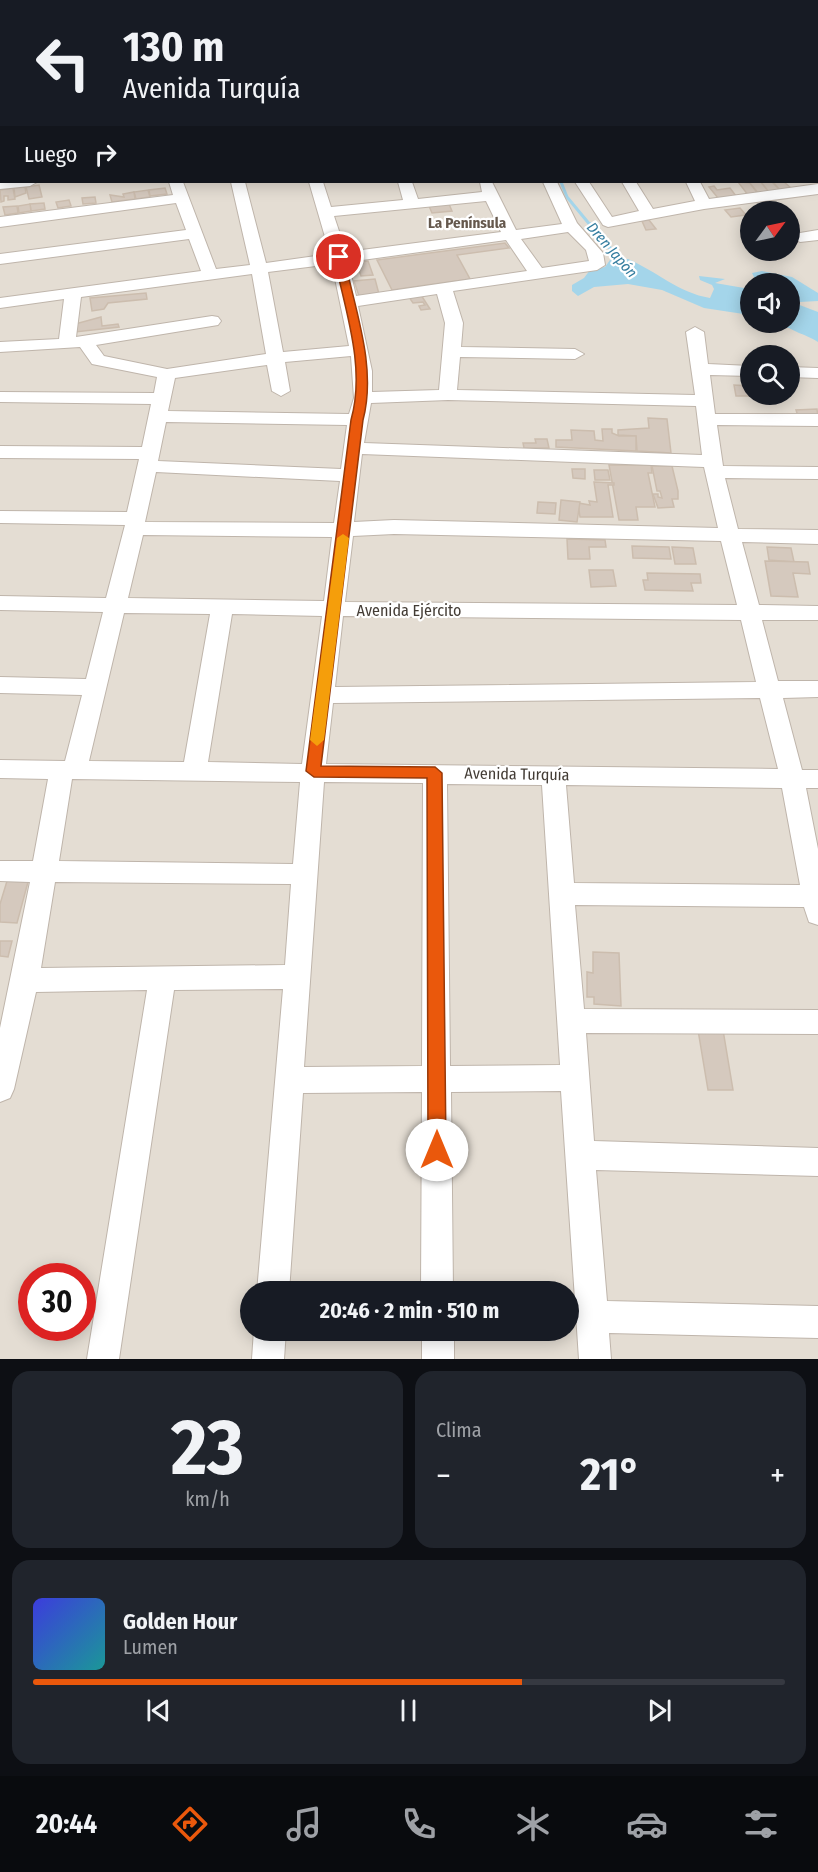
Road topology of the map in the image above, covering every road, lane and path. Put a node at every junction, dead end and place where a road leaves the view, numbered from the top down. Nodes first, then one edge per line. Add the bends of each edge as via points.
1 (20, 183) edge
2 (176, 183) edge
3 (238, 183) edge
4 (316, 183) edge
5 (405, 183) edge
6 (550, 183) edge
7 (583, 183) edge
8 (630, 183) edge
9 (694, 183) edge
10 (0, 185) edge
11 (489, 189) edge
12 (818, 189) edge
13 (182, 198) junction
14 (412, 203) junction
15 (704, 204) junction
16 (326, 212) junction
17 (648, 213) junction
18 (0, 222) edge
19 (572, 226) junction
20 (195, 233) junction
21 (510, 234) junction
22 (818, 235) edge
23 (800, 237) dead end
24 (339, 257) junction
25 (0, 259) edge
26 (259, 269) junction
27 (210, 275) junction
28 (539, 275) junction
29 (444, 289) junction
30 (73, 294) junction
31 (348, 302) junction
32 (0, 303) edge
33 (212, 321) dead end
34 (695, 332) dead end
35 (86, 341) junction
36 (67, 344) junction
37 (0, 347) edge
38 (359, 350) junction
39 (453, 352) junction
40 (575, 354) dead end
41 (276, 358) junction
42 (700, 369) junction
43 (740, 371) edge
44 (800, 372) edge
45 (818, 373) edge
46 (167, 374) junction
47 (281, 391) dead end
48 (448, 395) junction
49 (0, 397) edge
50 (161, 408) junction
51 (360, 409) junction
52 (705, 410) junction
53 (818, 420) edge
54 (354, 448) junction
55 (0, 452) edge
56 (149, 460) junction
57 (713, 467) junction
58 (818, 473) edge
59 (350, 475) junction
60 (0, 517) edge
61 (135, 523) junction
62 (344, 530) junction
63 (730, 536) junction
64 (818, 537) edge
65 (0, 603) edge
66 (116, 604) junction
67 (222, 607) junction
68 (334, 609) junction
69 (749, 613) junction
70 (818, 613) edge
71 (0, 685) edge
72 (97, 687) junction
73 (769, 689) junction
74 (818, 689) edge
75 (323, 694) junction
76 (0, 769) edge
77 (68, 770) junction
78 (195, 770) junction
79 (314, 771) junction
80 (435, 773) junction
81 (553, 775) junction
82 (792, 779) junction
83 (818, 779) edge
84 (0, 871) edge
85 (44, 871) junction
86 (305, 874) junction
87 (562, 894) junction
88 (817, 902) edge
89 (297, 977) junction
90 (162, 979) junction
91 (25, 980) junction
92 (571, 1021) junction
93 (818, 1022) edge
94 (575, 1078) junction
95 (436, 1079) junction
96 (290, 1080) junction
97 (0, 1089) edge
98 (580, 1155) junction
99 (818, 1162) edge
100 (274, 1281) edge
101 (437, 1281) edge
102 (592, 1317) junction
103 (818, 1322) edge
104 (269, 1341) edge
105 (438, 1341) edge
106 (103, 1359) edge
107 (268, 1359) edge
108 (438, 1359) edge
109 (595, 1359) edge

1 - 10 street
2 - 13 street
3 - 26 street
4 - 16 street
5 - 14 street
6 - 19 street
7 - 17 street via 608,222
8 - 17 street
9 - 15 street
11 - 14 street
11 - 21 street
12 - 15 street
13 - 18 street
13 - 20 street
14 - 16 street
15 - 17 street
16 - 24 street
19 - 21 street
19 - 28 street via 589,243 597,265
20 - 25 street
20 - 27 street
21 - 24 street
21 - 28 street
22 - 23 street
24 - 26 street
24 - 31 street
26 - 27 street
26 - 41 street
27 - 30 street
28 - 29 street
29 - 31 street
29 - 39 street via 453,323
30 - 32 street
30 - 36 street
31 - 38 street
33 - 35 street
34 - 42 street
35 - 36 street
35 - 46 street via 98,360
36 - 37 street
38 - 41 street
38 - 51 street via 363,371
39 - 40 street
39 - 48 street
41 - 46 street
41 - 47 street
42 - 43 street
42 - 52 street
44 - 45 street
46 - 50 street
48 - 51 street
48 - 52 street
49 - 50 street
50 - 51 street
50 - 56 street
51 - 54 street
52 - 53 street
52 - 57 street
54 - 57 street
54 - 59 street
55 - 56 street
56 - 59 street
56 - 61 street
57 - 58 street
57 - 63 street
59 - 62 street
60 - 61 street
61 - 62 street
61 - 66 street
62 - 63 street via 394,527
62 - 68 street
63 - 64 street
63 - 69 street
65 - 66 street, Avenida Ejército
66 - 67 street, Avenida Ejército
66 - 72 street
67 - 68 street, Avenida Ejército
67 - 78 street
68 - 69 street, Avenida Ejército
68 - 75 street
69 - 70 street, Avenida Ejército
69 - 73 street
71 - 72 street
72 - 77 street
73 - 74 street
73 - 75 street
73 - 82 street
75 - 79 street
76 - 77 street, Avenida Turquía
77 - 78 street, Avenida Turquía
77 - 85 street
78 - 79 street, Avenida Turquía
79 - 80 street, Avenida Turquía
79 - 86 street
80 - 81 street, Avenida Turquía
80 - 95 street
81 - 82 street, Avenida Turquía
81 - 87 street
82 - 83 street, Avenida Turquía
82 - 88 street
84 - 85 street
85 - 86 street
85 - 91 street
86 - 89 street
87 - 88 street
87 - 92 street
89 - 90 street
89 - 96 street
90 - 91 street
90 - 106 street
91 - 97 street
92 - 93 street
92 - 94 street
94 - 95 street
94 - 98 street
95 - 96 street
95 - 101 street
96 - 100 street
98 - 99 street
98 - 102 street
102 - 103 street
102 - 109 street
104 - 107 street
105 - 108 street

